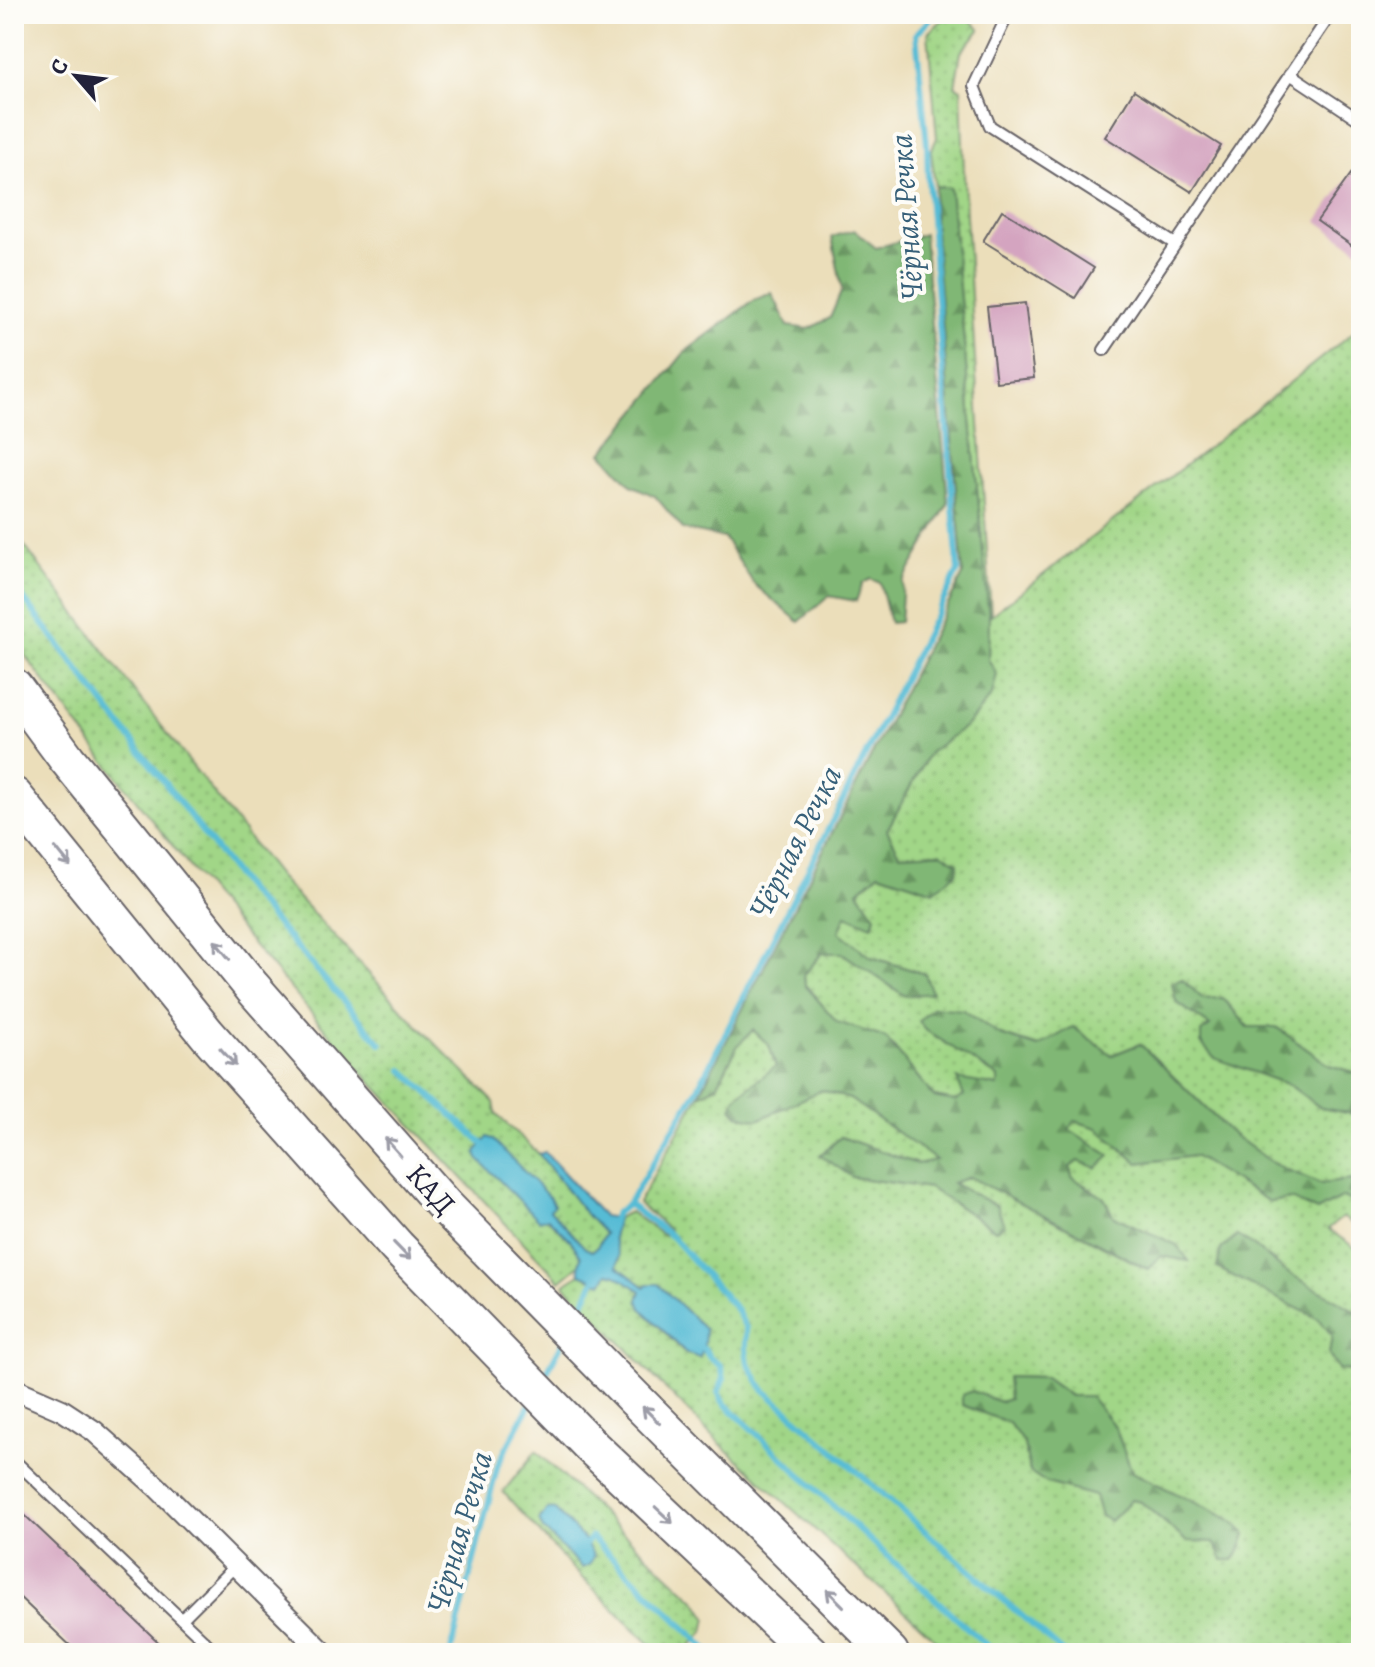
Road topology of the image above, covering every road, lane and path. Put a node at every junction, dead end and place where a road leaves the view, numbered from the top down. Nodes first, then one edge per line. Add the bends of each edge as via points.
1 (1008, 14) edge
2 (1331, 14) edge
3 (1290, 74) junction
4 (1361, 121) edge
5 (1175, 244) junction
6 (1104, 350) dead end
7 (14, 687) edge
8 (14, 796) edge
9 (14, 1389) edge
10 (14, 1460) edge
11 (236, 1565) junction
12 (182, 1619) junction
13 (217, 1653) edge
14 (324, 1653) edge
15 (810, 1653) edge
16 (890, 1653) edge

1 - 5 lane via 974,86 990,126
2 - 3 lane
3 - 4 lane
3 - 5 lane
5 - 6 lane
16 -> 7 highway, КАД via 444,1205 252,987
8 -> 15 highway via 207,1034 397,1247 593,1448
9 - 11 street via 94,1431
10 - 12 lane
11 - 12 lane
11 - 14 street
12 - 13 lane

